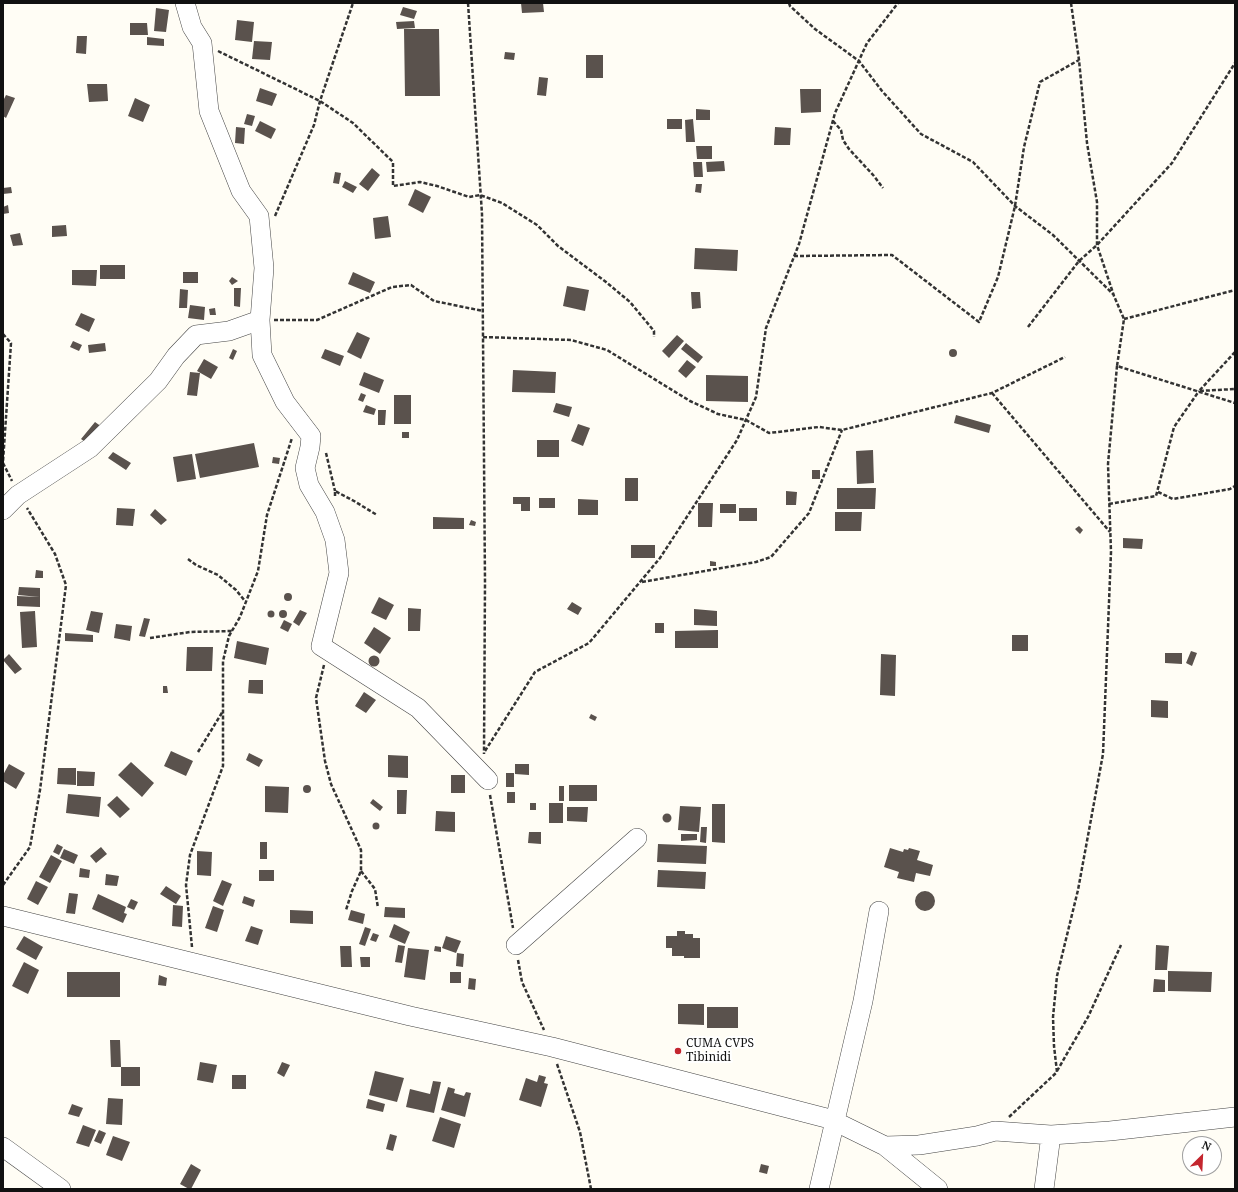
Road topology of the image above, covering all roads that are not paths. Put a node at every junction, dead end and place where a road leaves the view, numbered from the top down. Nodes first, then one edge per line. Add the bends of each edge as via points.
1 (185, 3) edge
2 (260, 320) junction
3 (3, 510) edge
4 (488, 780) road end
5 (637, 838) dead end
6 (879, 911) dead end
7 (3, 916) edge
8 (516, 945) road end
9 (1235, 1117) edge
10 (835, 1122) junction
11 (1051, 1135) junction
12 (885, 1146) junction
13 (3, 1148) edge
14 (61, 1189) edge
15 (819, 1189) edge
16 (938, 1189) edge
17 (1044, 1189) edge

1 - 2 street via 192,27 202,43 209,111 241,191 259,216 264,268
2 - 3 street via 230,331 196,335 176,356 158,381 90,448 18,495
2 - 4 street via 262,355 285,402 311,436 305,468 309,485 325,512 335,540 339,573 321,646 418,708
5 - 8 street
6 - 10 street via 863,1002
7 - 10 street via 410,1016 552,1047
9 - 11 street
10 - 12 street
10 - 15 street
11 - 12 street via 995,1131 919,1145
11 - 17 street
12 - 16 street
13 - 14 street

